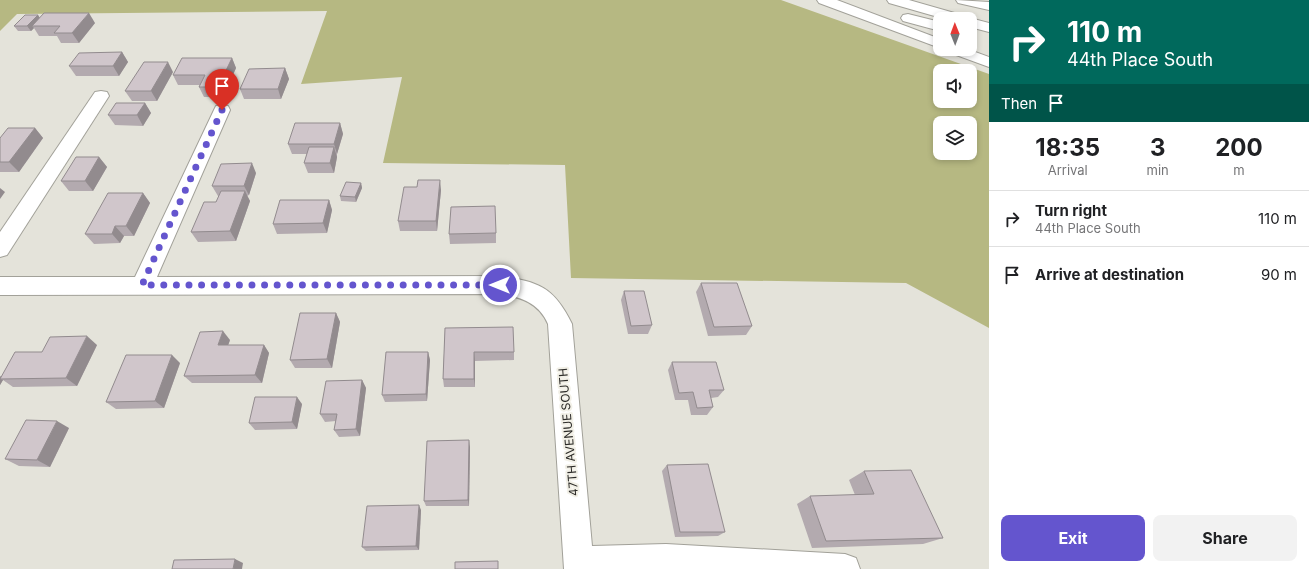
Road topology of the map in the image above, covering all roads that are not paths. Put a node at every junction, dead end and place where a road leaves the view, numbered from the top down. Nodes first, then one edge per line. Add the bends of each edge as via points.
1 (824, 0) edge
2 (841, 0) edge
3 (894, 0) edge
4 (963, 0) edge
5 (989, 6) edge
6 (936, 12) edge
7 (977, 24) edge
8 (933, 25) edge
9 (989, 27) edge
10 (977, 38) edge
11 (933, 41) edge
12 (989, 42) edge
13 (972, 56) edge
14 (989, 62) edge
15 (102, 96) dead end
16 (222, 110) dead end
17 (0, 249) edge
18 (142, 285) junction
19 (0, 286) edge
20 (579, 565) edge
21 (845, 569) edge

1 - 11 main road
2 - 8 main road
3 - 6 main road
4 - 5 main road
7 - 9 main road
10 - 12 main road
13 - 14 main road
15 - 17 main road
16 - 18 main road
18 - 19 main road
18 - 20 main road, 47TH AVENUE SOUTH via 500,285 524,289 544,300 554,311 560,324
20 - 21 main road via 666,559

